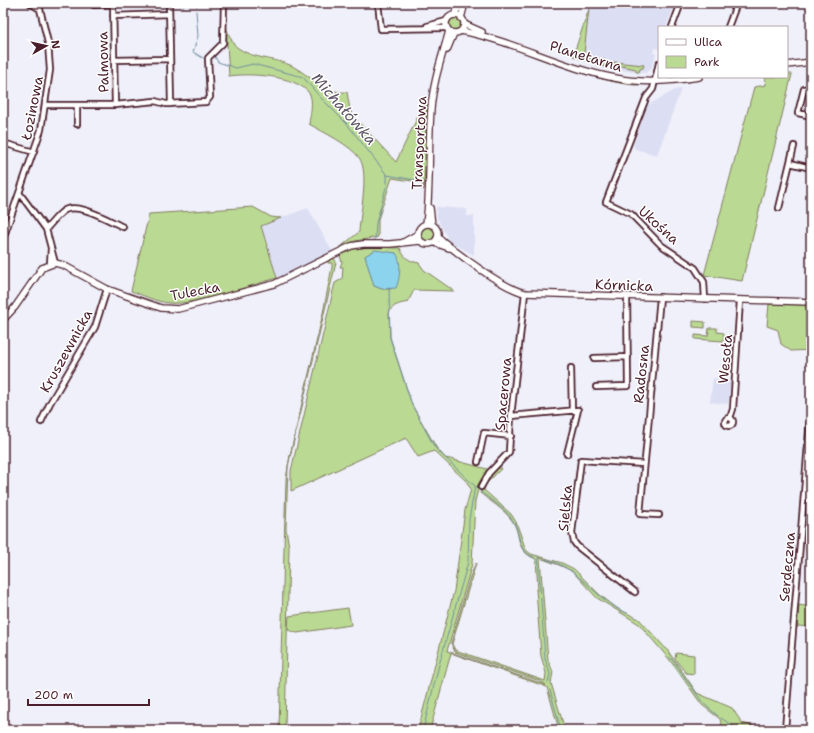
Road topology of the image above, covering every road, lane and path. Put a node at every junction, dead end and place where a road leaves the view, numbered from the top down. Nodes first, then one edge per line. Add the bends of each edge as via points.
1 (30, 3) edge
2 (40, 3) edge
3 (169, 3) edge
4 (224, 3) edge
5 (378, 3) edge
6 (461, 3) edge
7 (465, 3) edge
8 (681, 3) edge
9 (738, 3) edge
10 (113, 4) edge
11 (94, 5) dead end
12 (40, 9) junction
13 (169, 14) junction
14 (454, 15) junction
15 (113, 16) junction
16 (461, 18) junction
17 (446, 21) junction
18 (464, 24) junction
19 (672, 26) edge
20 (728, 26) edge
21 (422, 27) junction
22 (450, 31) junction
23 (461, 31) junction
24 (493, 38) junction
25 (170, 59) junction
26 (114, 60) junction
27 (811, 62) edge
28 (788, 65) edge
29 (658, 67) edge
30 (690, 78) edge
31 (654, 82) junction
32 (811, 88) edge
33 (171, 104) junction
34 (45, 105) junction
35 (77, 105) junction
36 (115, 105) junction
37 (811, 116) edge
38 (77, 124) dead end
39 (3, 143) edge
40 (794, 146) dead end
41 (34, 152) junction
42 (790, 163) junction
43 (811, 168) edge
44 (20, 194) junction
45 (779, 208) dead end
46 (429, 225) junction
47 (122, 227) dead end
48 (46, 229) junction
49 (418, 234) junction
50 (3, 239) edge
51 (436, 240) junction
52 (420, 241) junction
53 (401, 243) junction
54 (53, 263) junction
55 (107, 289) junction
56 (525, 293) junction
57 (627, 296) junction
58 (660, 298) junction
59 (705, 299) junction
60 (740, 300) junction
61 (811, 302) edge
62 (3, 320) edge
63 (628, 357) junction
64 (594, 358) dead end
65 (571, 368) dead end
66 (596, 386) dead end
67 (811, 407) edge
68 (572, 410) junction
69 (511, 416) junction
70 (730, 418) dead end
71 (41, 422) dead end
72 (510, 436) junction
73 (567, 454) dead end
74 (478, 462) dead end
75 (644, 464) junction
76 (481, 487) dead end
77 (659, 515) dead end
78 (635, 592) dead end
79 (785, 730) edge

1 - 12 street
2 - 12 street, Łozinowa
3 - 13 street
4 - 33 street via 223,43 208,58 210,97 206,102
5 - 21 street via 381,29
6 - 14 street
7 - 16 street
8 - 19 street
9 - 20 street
10 - 11 street, Palmowa
10 - 15 street, Palmowa
12 - 34 street, Łozinowa via 48,43 50,70
13 - 15 street
13 - 25 street
14 - 16 street
14 - 17 street
15 - 26 street, Palmowa
16 - 18 street
17 - 21 street
17 - 22 street
18 - 23 street
18 - 24 street, Planetarna
21 - 22 street
22 - 23 street
22 - 46 street, Transportowa via 431,108
23 - 24 street, Planetarna
24 - 31 street, Planetarna via 602,75 624,80
25 - 26 street
25 - 33 street
26 - 36 street, Palmowa
27 - 28 street
29 - 31 street
30 - 31 street, Planetarna
31 - 59 street, Ukośna via 606,202 631,214 661,245 695,268 704,282
32 - 37 street via 804,89 798,113
33 - 36 street via 155,101
34 - 35 street, Palmowa
34 - 41 street, Łozinowa
35 - 36 street, Palmowa
35 - 38 street
39 - 41 street
40 - 42 street
41 - 44 street, Łozinowa
42 - 43 street
42 - 45 street
44 - 48 street
44 - 50 street, Łozinowa via 11,212
46 - 49 street via 420,228
46 - 51 street via 438,231
47 - 48 street via 86,210 70,208 61,212
48 - 54 street
49 - 52 street
49 - 53 street
51 - 52 street via 427,245
51 - 56 street, Kórnicka via 510,287
52 - 53 street
53 - 55 street, Tulecka via 351,246 292,277 262,288 182,309 161,308
54 - 55 street, Tulecka via 64,266
54 - 62 street via 42,268
55 - 71 street, Kruszewnicka via 95,327
56 - 57 street, Kórnicka
56 - 69 street, Spacerowa
57 - 58 street, Kórnicka
57 - 63 street
58 - 59 street, Kórnicka
58 - 75 street, Radosna
59 - 60 street, Kórnicka
60 - 61 street, Kórnicka
60 - 70 street, Wesoła via 733,409
63 - 64 street
63 - 66 street via 628,386
65 - 68 street
67 - 79 street, Serdeczna
68 - 69 street
68 - 73 street via 578,410
69 - 72 street, Spacerowa
72 - 74 street via 484,433
72 - 76 street, Spacerowa via 509,452 489,473
75 - 77 street, Radosna via 640,514
75 - 78 street, Sielska via 581,460 572,533 577,546

